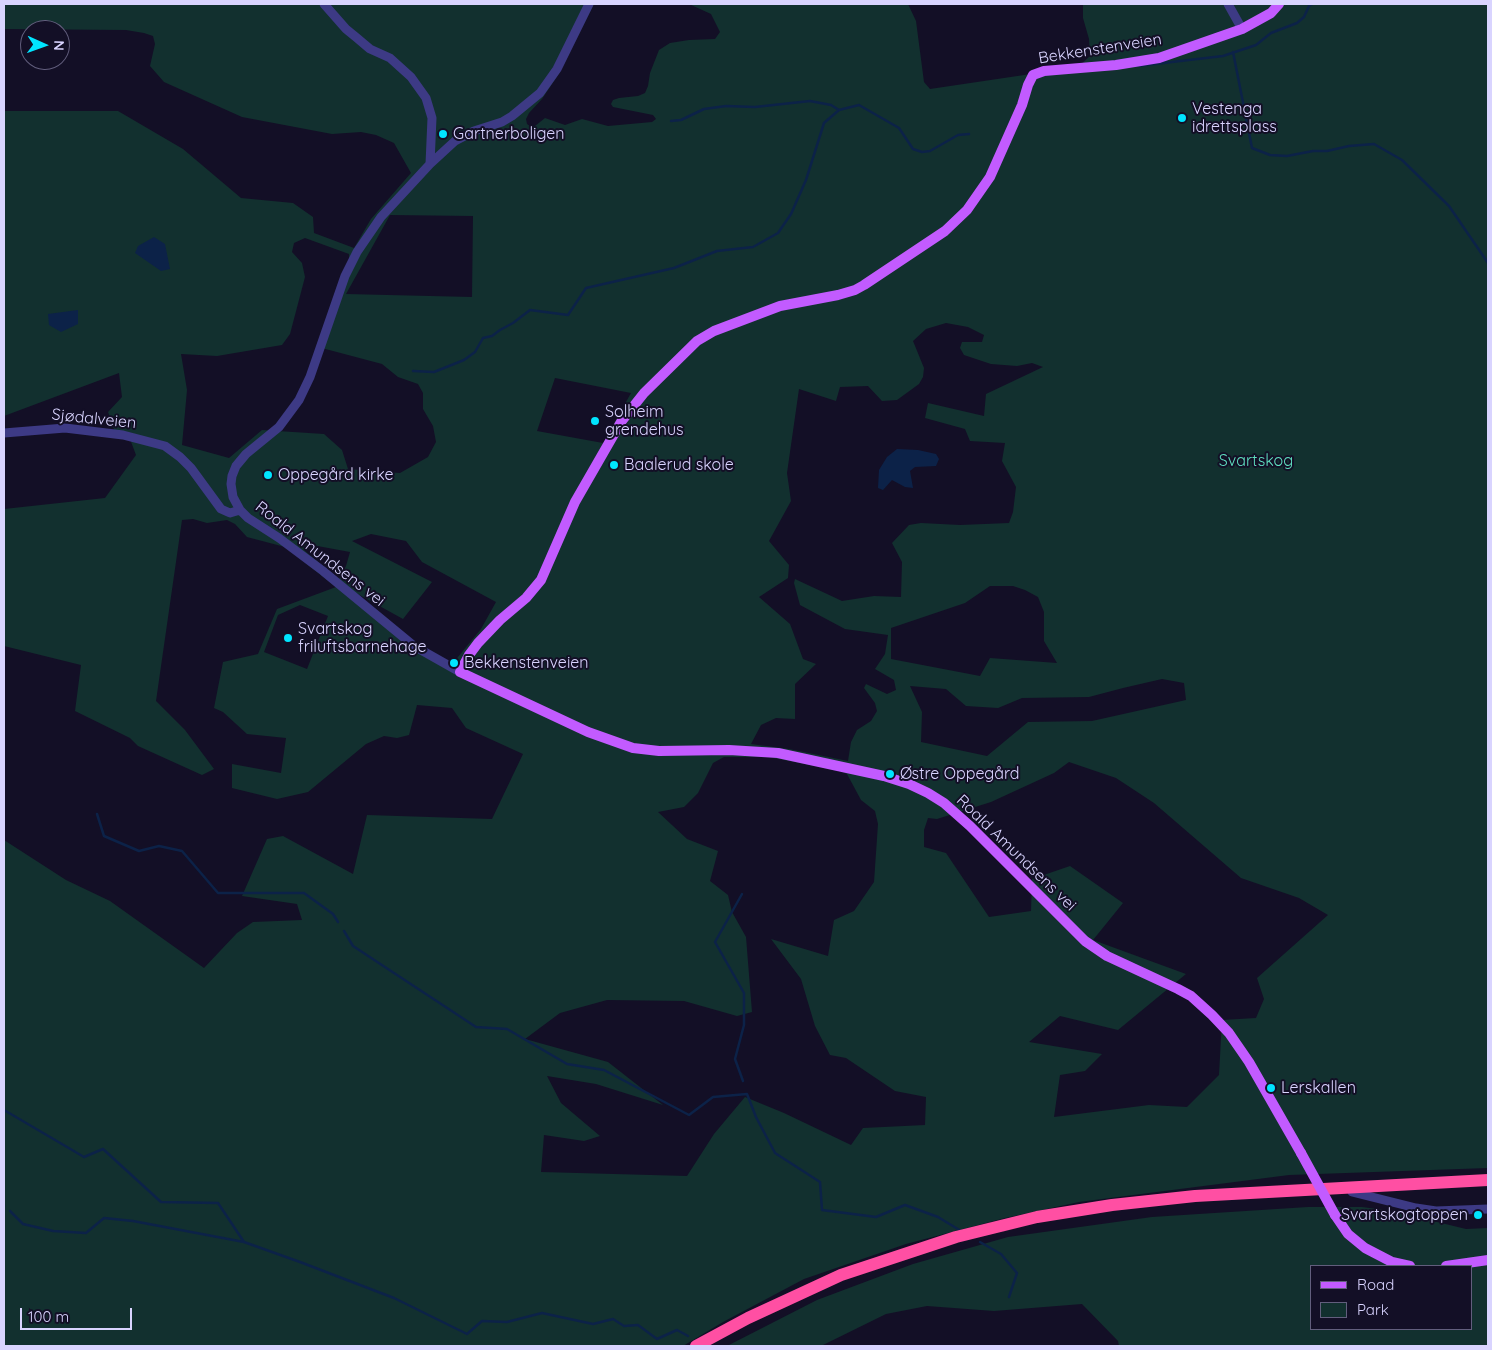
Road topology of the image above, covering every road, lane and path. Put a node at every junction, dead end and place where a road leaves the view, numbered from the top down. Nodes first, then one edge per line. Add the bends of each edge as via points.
1 (324, 4) edge
2 (589, 4) edge
3 (1228, 4) edge
4 (1279, 4) edge
5 (1242, 29) junction
6 (430, 164) junction
7 (4, 433) edge
8 (240, 510) junction
9 (460, 672) junction
10 (1488, 1180) edge
11 (1488, 1186) edge
12 (1352, 1192) junction
13 (1488, 1210) edge
14 (1488, 1260) edge
15 (1406, 1265) edge
16 (1453, 1265) edge
17 (696, 1346) edge
18 (709, 1346) edge

1 - 6 street via 346,29 370,49 390,58 411,77 426,98 432,118
2 - 6 street, Roald Amundsens vei via 557,69 540,94 507,119 462,137
3 - 5 street
4 - 5 main road, Bekkenstenveien
5 - 9 main road, Bekkenstenveien via 1147,61 1044,71 1033,75 990,177 967,210 945,231 854,290 780,306 714,331 697,341 644,393 621,422 575,502 542,580 478,642
6 - 8 street, Roald Amundsens vei via 381,218 355,255 299,400 279,427 236,466 231,489
7 - 8 street, Sjødalveien via 65,428 123,435 165,446 180,457 224,511
8 - 9 street, Roald Amundsens vei via 328,575 414,646
9 - 15 main road, Roald Amundsens vei, bridge via 588,732 633,748 659,752 729,750 778,753 884,776 914,786 944,803 1085,941 1107,956 1191,996 1212,1015 1249,1062 1348,1234 1365,1248
10 - 17 highway via 1194,1196 1037,1218 956,1237 841,1276 748,1318
11 - 12 highway
12 - 13 street via 1436,1211
12 - 18 highway via 1161,1205 1004,1231 915,1256 844,1282
14 - 16 main road

